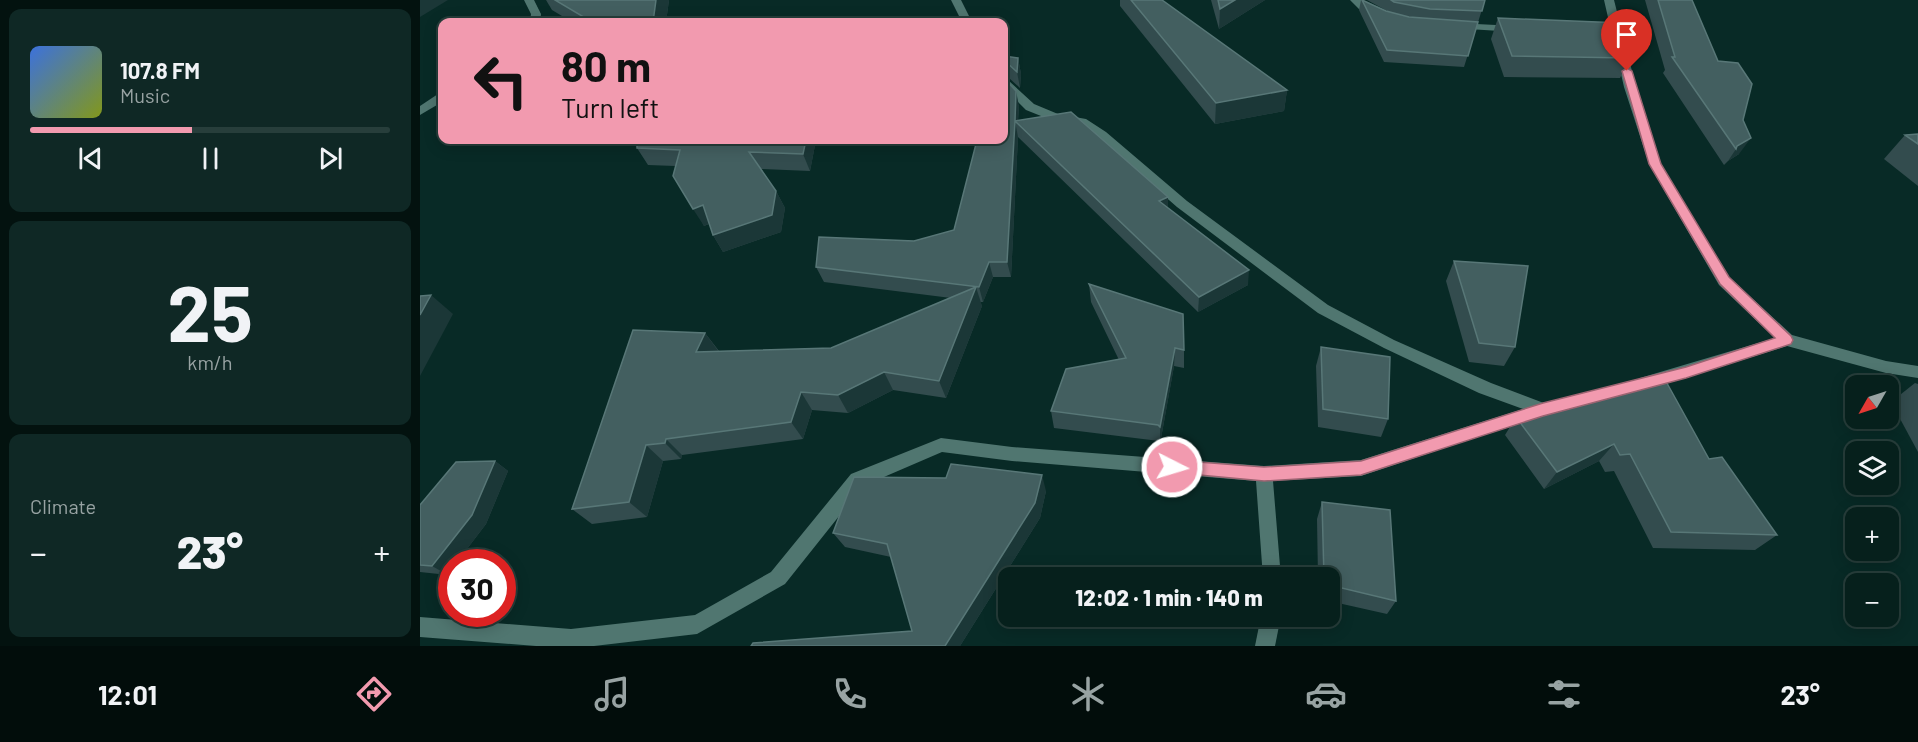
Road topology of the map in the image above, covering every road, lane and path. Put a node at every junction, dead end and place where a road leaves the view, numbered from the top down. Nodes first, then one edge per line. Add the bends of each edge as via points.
1 (529, 0) edge
2 (956, 0) edge
3 (1354, 0) edge
4 (1608, 0) edge
5 (535, 18) edge
6 (965, 18) edge
7 (1392, 18) edge
8 (1442, 25) edge
9 (1528, 29) edge
10 (1008, 86) edge
11 (438, 99) edge
12 (420, 111) edge
13 (1786, 340) junction
14 (1918, 372) edge
15 (1631, 387) edge
16 (1264, 474) junction
17 (1271, 567) edge
18 (420, 627) edge
19 (1268, 627) edge
20 (1264, 646) edge

1 - 5 street
2 - 6 street
3 - 7 street
4 - 13 street via 1614,38 1655,164 1724,281
8 - 9 street
10 - 16 street via 1030,107 1082,122 1102,135 1182,204 1323,309 1485,388 1548,408 1361,468
11 - 12 street
13 - 14 street
13 - 15 street
16 - 17 street
16 - 18 street via 941,445 857,480 778,578 697,624 571,639
19 - 20 street

